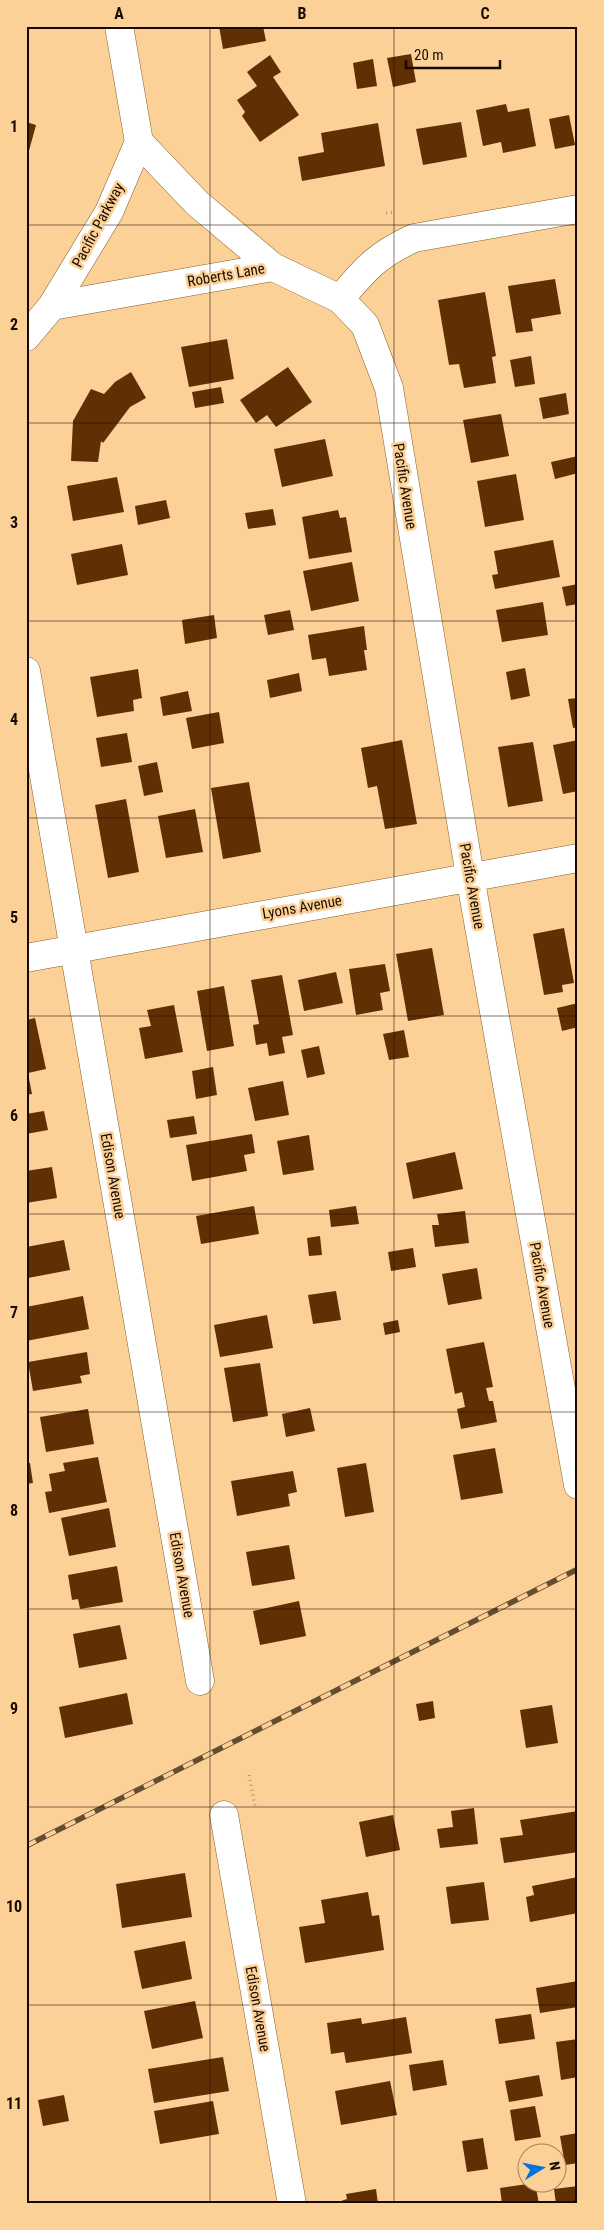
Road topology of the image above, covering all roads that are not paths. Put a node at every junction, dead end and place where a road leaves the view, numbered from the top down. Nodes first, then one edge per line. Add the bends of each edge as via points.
1 (119, 26) edge
2 (139, 142) junction
3 (578, 209) edge
4 (273, 266) junction
5 (340, 299) junction
6 (52, 306) junction
7 (26, 337) edge
8 (26, 671) edge
9 (578, 858) edge
10 (470, 876) junction
11 (74, 949) junction
12 (26, 958) edge
13 (578, 1484) edge
14 (200, 1681) dead end
15 (224, 1815) dead end
16 (292, 2204) edge

1 - 2 street
2 - 4 street via 197,203
2 - 6 street, Pacific Parkway via 109,212
3 - 5 street via 414,238 368,266
4 - 5 street, Roberts Lane
4 - 6 street, Roberts Lane
5 - 10 street, Pacific Avenue via 365,324 389,388
6 - 7 street
8 - 11 street, Edison Avenue
9 - 10 street, Lyons Avenue
10 - 11 street, Lyons Avenue
10 - 13 street, Pacific Avenue
11 - 12 street, Lyons Avenue
11 - 14 street, Edison Avenue
15 - 16 street, Edison Avenue

